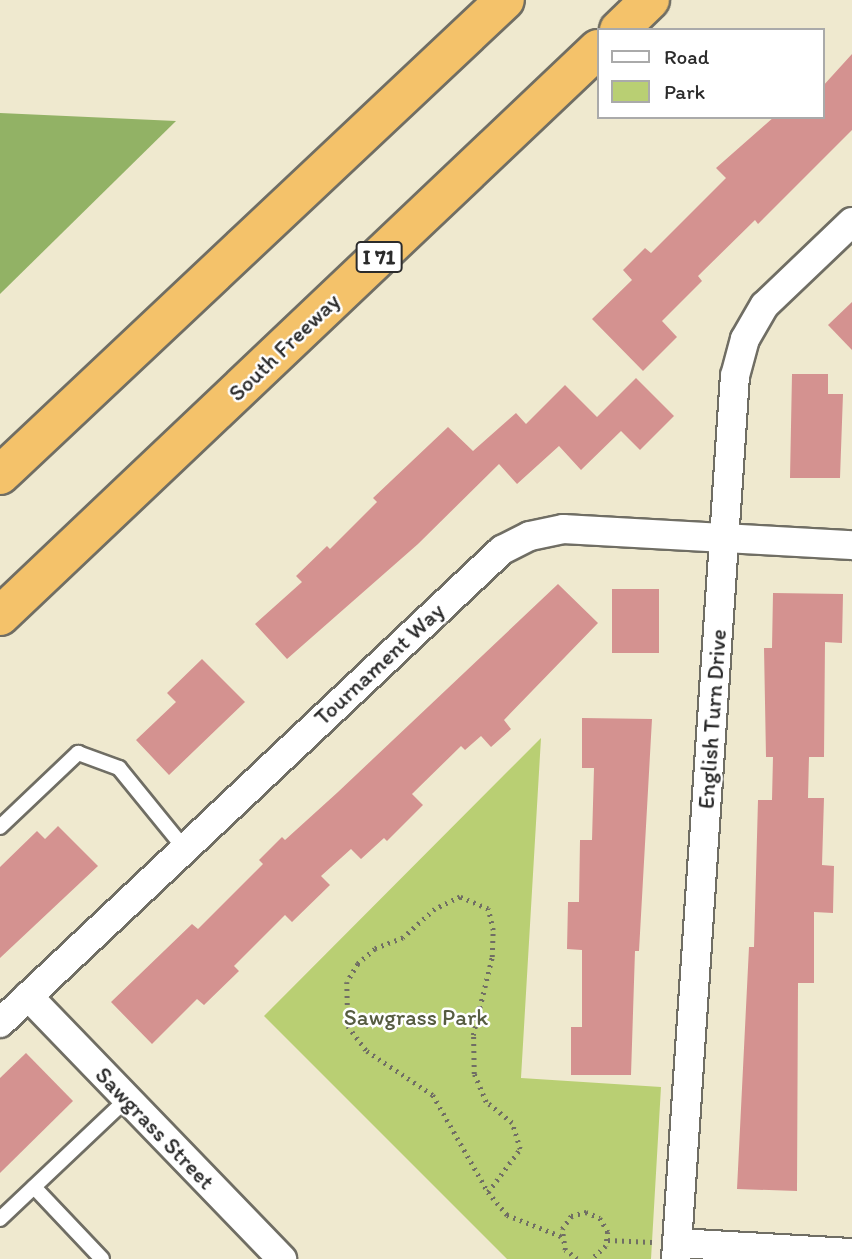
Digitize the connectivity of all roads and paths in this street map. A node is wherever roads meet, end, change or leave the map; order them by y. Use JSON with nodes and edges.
{"nodes":[{"id":1,"x":505,"y":0,"type":"edge"},
{"id":2,"x":650,"y":0,"type":"edge"},
{"id":3,"x":621,"y":28,"type":"edge"},
{"id":4,"x":596,"y":51,"type":"edge"},
{"id":5,"x":852,"y":222,"type":"edge"},
{"id":6,"x":0,"y":475,"type":"edge"},
{"id":7,"x":724,"y":538,"type":"junction"},
{"id":8,"x":852,"y":545,"type":"edge"},
{"id":9,"x":0,"y":616,"type":"edge"},
{"id":10,"x":0,"y":827,"type":"edge"},
{"id":11,"x":184,"y":848,"type":"junction"},
{"id":12,"x":28,"y":996,"type":"junction"},
{"id":13,"x":0,"y":1023,"type":"edge"},
{"id":14,"x":127,"y":1099,"type":"junction"},
{"id":15,"x":34,"y":1188,"type":"junction"},
{"id":16,"x":488,"y":1192,"type":"junction"},
{"id":17,"x":0,"y":1219,"type":"edge"},
{"id":18,"x":561,"y":1236,"type":"junction"},
{"id":19,"x":608,"y":1240,"type":"junction"},
{"id":20,"x":677,"y":1251,"type":"edge"},
{"id":21,"x":852,"y":1253,"type":"edge"},
{"id":22,"x":102,"y":1259,"type":"edge"},
{"id":23,"x":282,"y":1259,"type":"edge"},
{"id":24,"x":577,"y":1259,"type":"edge"},
{"id":25,"x":592,"y":1259,"type":"edge"}],
"edges":[{"from":1,"to":6,"type":"highway"},
{"from":2,"to":3,"type":"highway"},
{"from":4,"to":9,"type":"highway","name":"South Freeway","number":"I 71"},
{"from":5,"to":7,"type":"street","name":"English Turn Drive"},
{"from":7,"to":8,"type":"street","name":"Tournament Way"},
{"from":7,"to":11,"type":"street","name":"Tournament Way"},
{"from":7,"to":20,"type":"street","name":"English Turn Drive"},
{"from":10,"to":11,"type":"lane"},
{"from":11,"to":12,"type":"street","name":"Tournament Way"},
{"from":12,"to":13,"type":"street","name":"Tournament Way"},
{"from":12,"to":14,"type":"street","name":"Sawgrass Street"},
{"from":14,"to":15,"type":"lane"},
{"from":14,"to":23,"type":"street","name":"Sawgrass Street"},
{"from":15,"to":17,"type":"lane"},
{"from":15,"to":22,"type":"lane"},
{"from":16,"to":16,"type":"path"},
{"from":16,"to":18,"type":"path"},
{"from":18,"to":19,"type":"path"},
{"from":18,"to":24,"type":"path"},
{"from":19,"to":20,"type":"path"},
{"from":19,"to":25,"type":"path"},
{"from":20,"to":21,"type":"street"}]}
